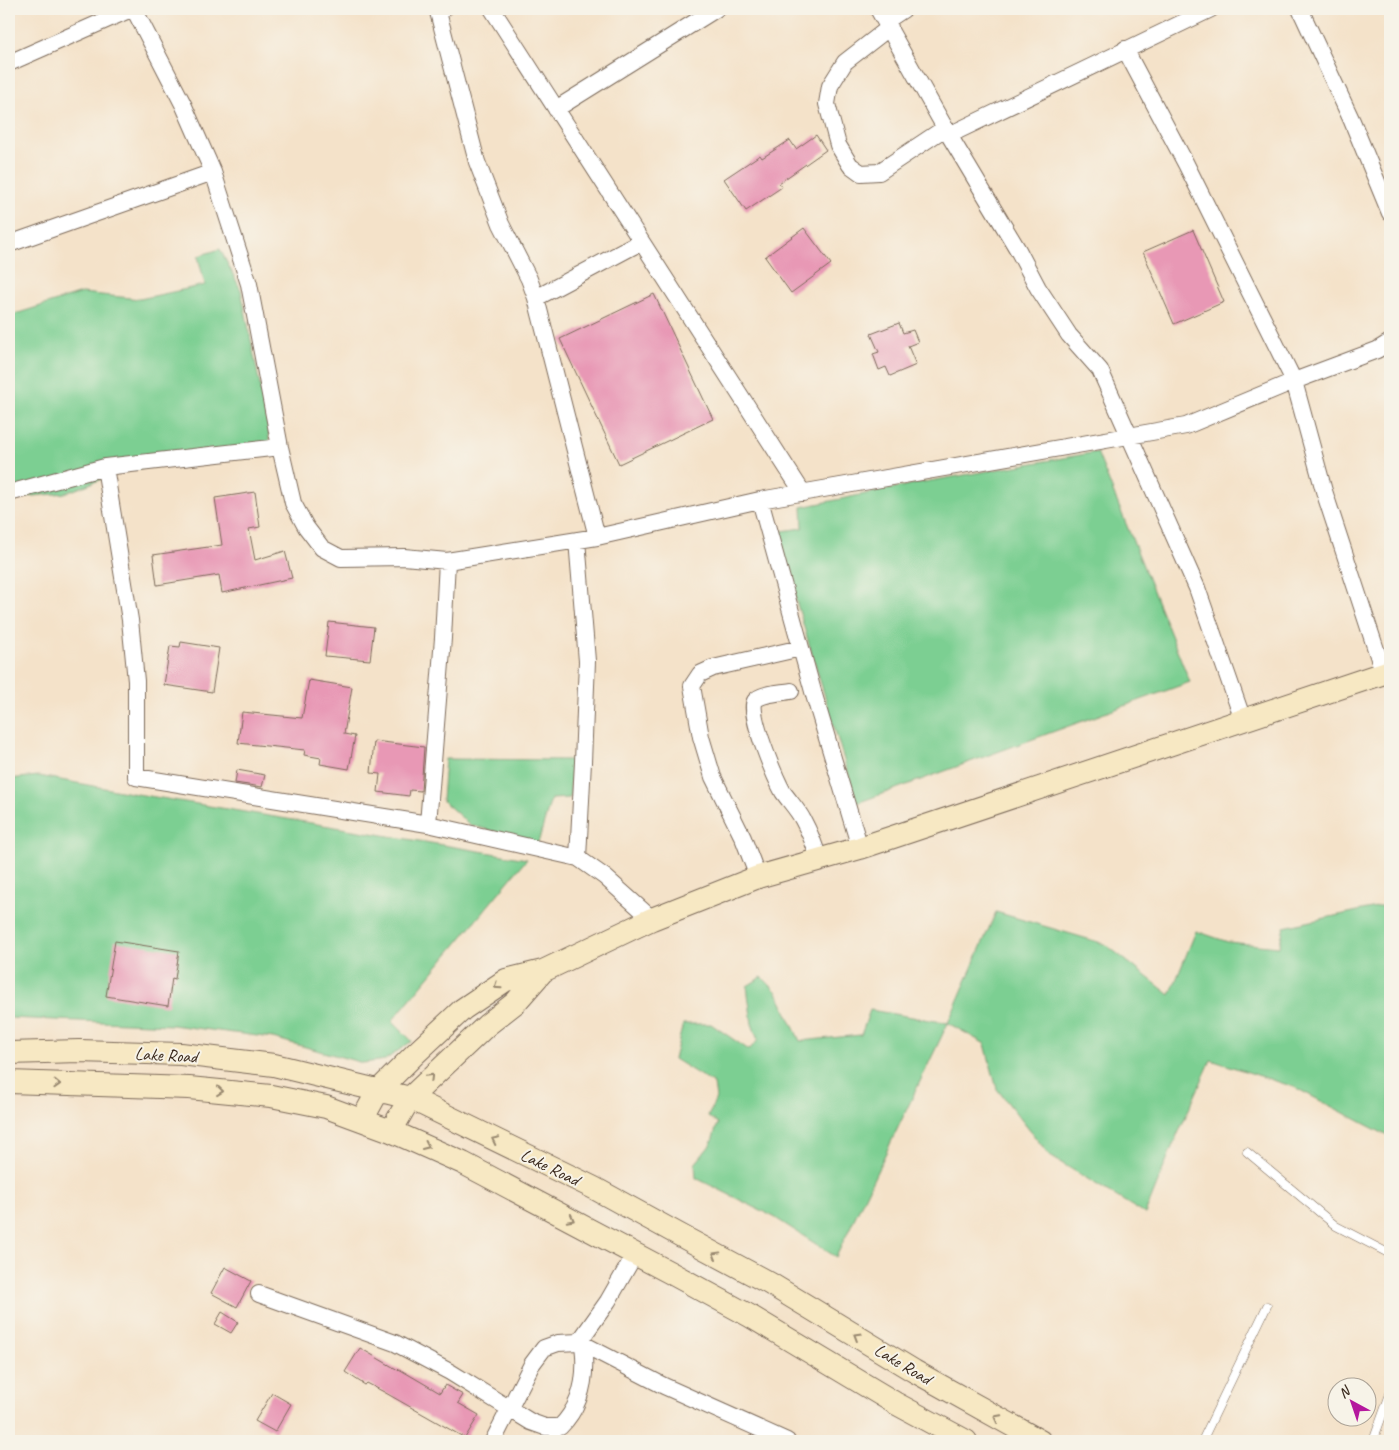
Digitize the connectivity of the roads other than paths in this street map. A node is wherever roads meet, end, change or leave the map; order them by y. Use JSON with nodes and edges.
{"nodes":[{"id":1,"x":132,"y":9,"type":"edge"},
{"id":2,"x":492,"y":9,"type":"edge"},
{"id":3,"x":716,"y":9,"type":"edge"},
{"id":4,"x":904,"y":9,"type":"edge"},
{"id":5,"x":1211,"y":9,"type":"edge"},
{"id":6,"x":1300,"y":9,"type":"edge"},
{"id":7,"x":439,"y":10,"type":"edge"},
{"id":8,"x":885,"y":19,"type":"edge"},
{"id":9,"x":1125,"y":50,"type":"junction"},
{"id":10,"x":9,"y":63,"type":"edge"},
{"id":11,"x":556,"y":109,"type":"junction"},
{"id":12,"x":947,"y":131,"type":"junction"},
{"id":13,"x":213,"y":172,"type":"junction"},
{"id":14,"x":1390,"y":213,"type":"edge"},
{"id":15,"x":641,"y":242,"type":"junction"},
{"id":16,"x":9,"y":244,"type":"edge"},
{"id":17,"x":536,"y":298,"type":"junction"},
{"id":18,"x":1390,"y":342,"type":"edge"},
{"id":19,"x":1294,"y":381,"type":"junction"},
{"id":20,"x":1130,"y":436,"type":"junction"},
{"id":21,"x":280,"y":447,"type":"junction"},
{"id":22,"x":105,"y":467,"type":"junction"},
{"id":23,"x":9,"y":492,"type":"edge"},
{"id":24,"x":802,"y":493,"type":"junction"},
{"id":25,"x":760,"y":500,"type":"junction"},
{"id":26,"x":597,"y":537,"type":"junction"},
{"id":27,"x":576,"y":540,"type":"junction"},
{"id":28,"x":447,"y":561,"type":"junction"},
{"id":29,"x":801,"y":648,"type":"junction"},
{"id":30,"x":1387,"y":673,"type":"edge"},
{"id":31,"x":791,"y":691,"type":"dead end"},
{"id":32,"x":1243,"y":720,"type":"junction"},
{"id":33,"x":428,"y":824,"type":"junction"},
{"id":34,"x":860,"y":848,"type":"junction"},
{"id":35,"x":578,"y":858,"type":"junction"},
{"id":36,"x":820,"y":860,"type":"junction"},
{"id":37,"x":758,"y":877,"type":"junction"},
{"id":38,"x":652,"y":920,"type":"junction"},
{"id":39,"x":543,"y":971,"type":"junction"},
{"id":40,"x":9,"y":1053,"type":"edge"},
{"id":41,"x":9,"y":1082,"type":"edge"},
{"id":42,"x":378,"y":1091,"type":"junction"},
{"id":43,"x":410,"y":1098,"type":"junction"},
{"id":44,"x":362,"y":1120,"type":"junction"},
{"id":45,"x":391,"y":1130,"type":"junction"},
{"id":46,"x":1247,"y":1152,"type":"dead end"},
{"id":47,"x":635,"y":1254,"type":"junction"},
{"id":48,"x":1390,"y":1254,"type":"edge"},
{"id":49,"x":259,"y":1294,"type":"dead end"},
{"id":50,"x":1267,"y":1306,"type":"dead end"},
{"id":51,"x":581,"y":1344,"type":"junction"},
{"id":52,"x":1390,"y":1394,"type":"edge"},
{"id":53,"x":510,"y":1409,"type":"junction"},
{"id":54,"x":493,"y":1441,"type":"edge"},
{"id":55,"x":787,"y":1441,"type":"edge"},
{"id":56,"x":966,"y":1441,"type":"edge"},
{"id":57,"x":1040,"y":1441,"type":"edge"},
{"id":58,"x":1202,"y":1441,"type":"edge"},
{"id":59,"x":1373,"y":1441,"type":"edge"}],
"edges":[{"from":1,"to":10,"type":"street"},
{"from":1,"to":13,"type":"street"},
{"from":2,"to":11,"type":"street"},
{"from":3,"to":11,"type":"street"},
{"from":4,"to":8,"type":"street"},
{"from":5,"to":9,"type":"street"},
{"from":6,"to":14,"type":"street"},
{"from":7,"to":17,"type":"street"},
{"from":8,"to":12,"type":"street"},
{"from":8,"to":12,"type":"street"},
{"from":9,"to":12,"type":"street"},
{"from":9,"to":19,"type":"street"},
{"from":11,"to":15,"type":"street"},
{"from":12,"to":20,"type":"street"},
{"from":13,"to":16,"type":"street"},
{"from":13,"to":21,"type":"street"},
{"from":15,"to":17,"type":"street"},
{"from":15,"to":24,"type":"street"},
{"from":17,"to":26,"type":"street"},
{"from":18,"to":19,"type":"street"},
{"from":19,"to":20,"type":"street"},
{"from":19,"to":30,"type":"street"},
{"from":20,"to":24,"type":"street"},
{"from":20,"to":32,"type":"street"},
{"from":21,"to":22,"type":"street"},
{"from":21,"to":28,"type":"street"},
{"from":22,"to":23,"type":"street"},
{"from":22,"to":33,"type":"street"},
{"from":24,"to":25,"type":"street"},
{"from":25,"to":26,"type":"street"},
{"from":25,"to":29,"type":"street"},
{"from":26,"to":27,"type":"street"},
{"from":27,"to":28,"type":"street"},
{"from":27,"to":35,"type":"street"},
{"from":28,"to":33,"type":"street"},
{"from":29,"to":34,"type":"street"},
{"from":29,"to":37,"type":"street"},
{"from":30,"to":32,"type":"main road"},
{"from":31,"to":36,"type":"street"},
{"from":32,"to":34,"type":"main road"},
{"from":33,"to":35,"type":"street"},
{"from":34,"to":36,"type":"main road"},
{"from":35,"to":38,"type":"street"},
{"from":36,"to":37,"type":"main road"},
{"from":37,"to":38,"type":"main road"},
{"from":38,"to":39,"type":"main road"},
{"from":39,"to":42,"type":"main road","one_way":true},
{"from":43,"to":39,"type":"main road","one_way":true},
{"from":40,"to":42,"type":"main road","name":"Lake Road"},
{"from":41,"to":44,"type":"main road","name":"Lake Road","one_way":true},
{"from":42,"to":43,"type":"main road","name":"Lake Road"},
{"from":42,"to":44,"type":"main road"},
{"from":43,"to":45,"type":"main road"},
{"from":57,"to":43,"type":"main road","name":"Lake Road","one_way":true},
{"from":44,"to":45,"type":"main road","name":"Lake Road"},
{"from":45,"to":47,"type":"main road","name":"Lake Road","one_way":true},
{"from":46,"to":48,"type":"lane"},
{"from":47,"to":51,"type":"street"},
{"from":47,"to":56,"type":"main road","name":"Lake Road"},
{"from":49,"to":53,"type":"street"},
{"from":50,"to":58,"type":"lane"},
{"from":51,"to":53,"type":"street"},
{"from":51,"to":53,"type":"street"},
{"from":51,"to":55,"type":"street"},
{"from":52,"to":59,"type":"lane"},
{"from":53,"to":54,"type":"street"}]}
